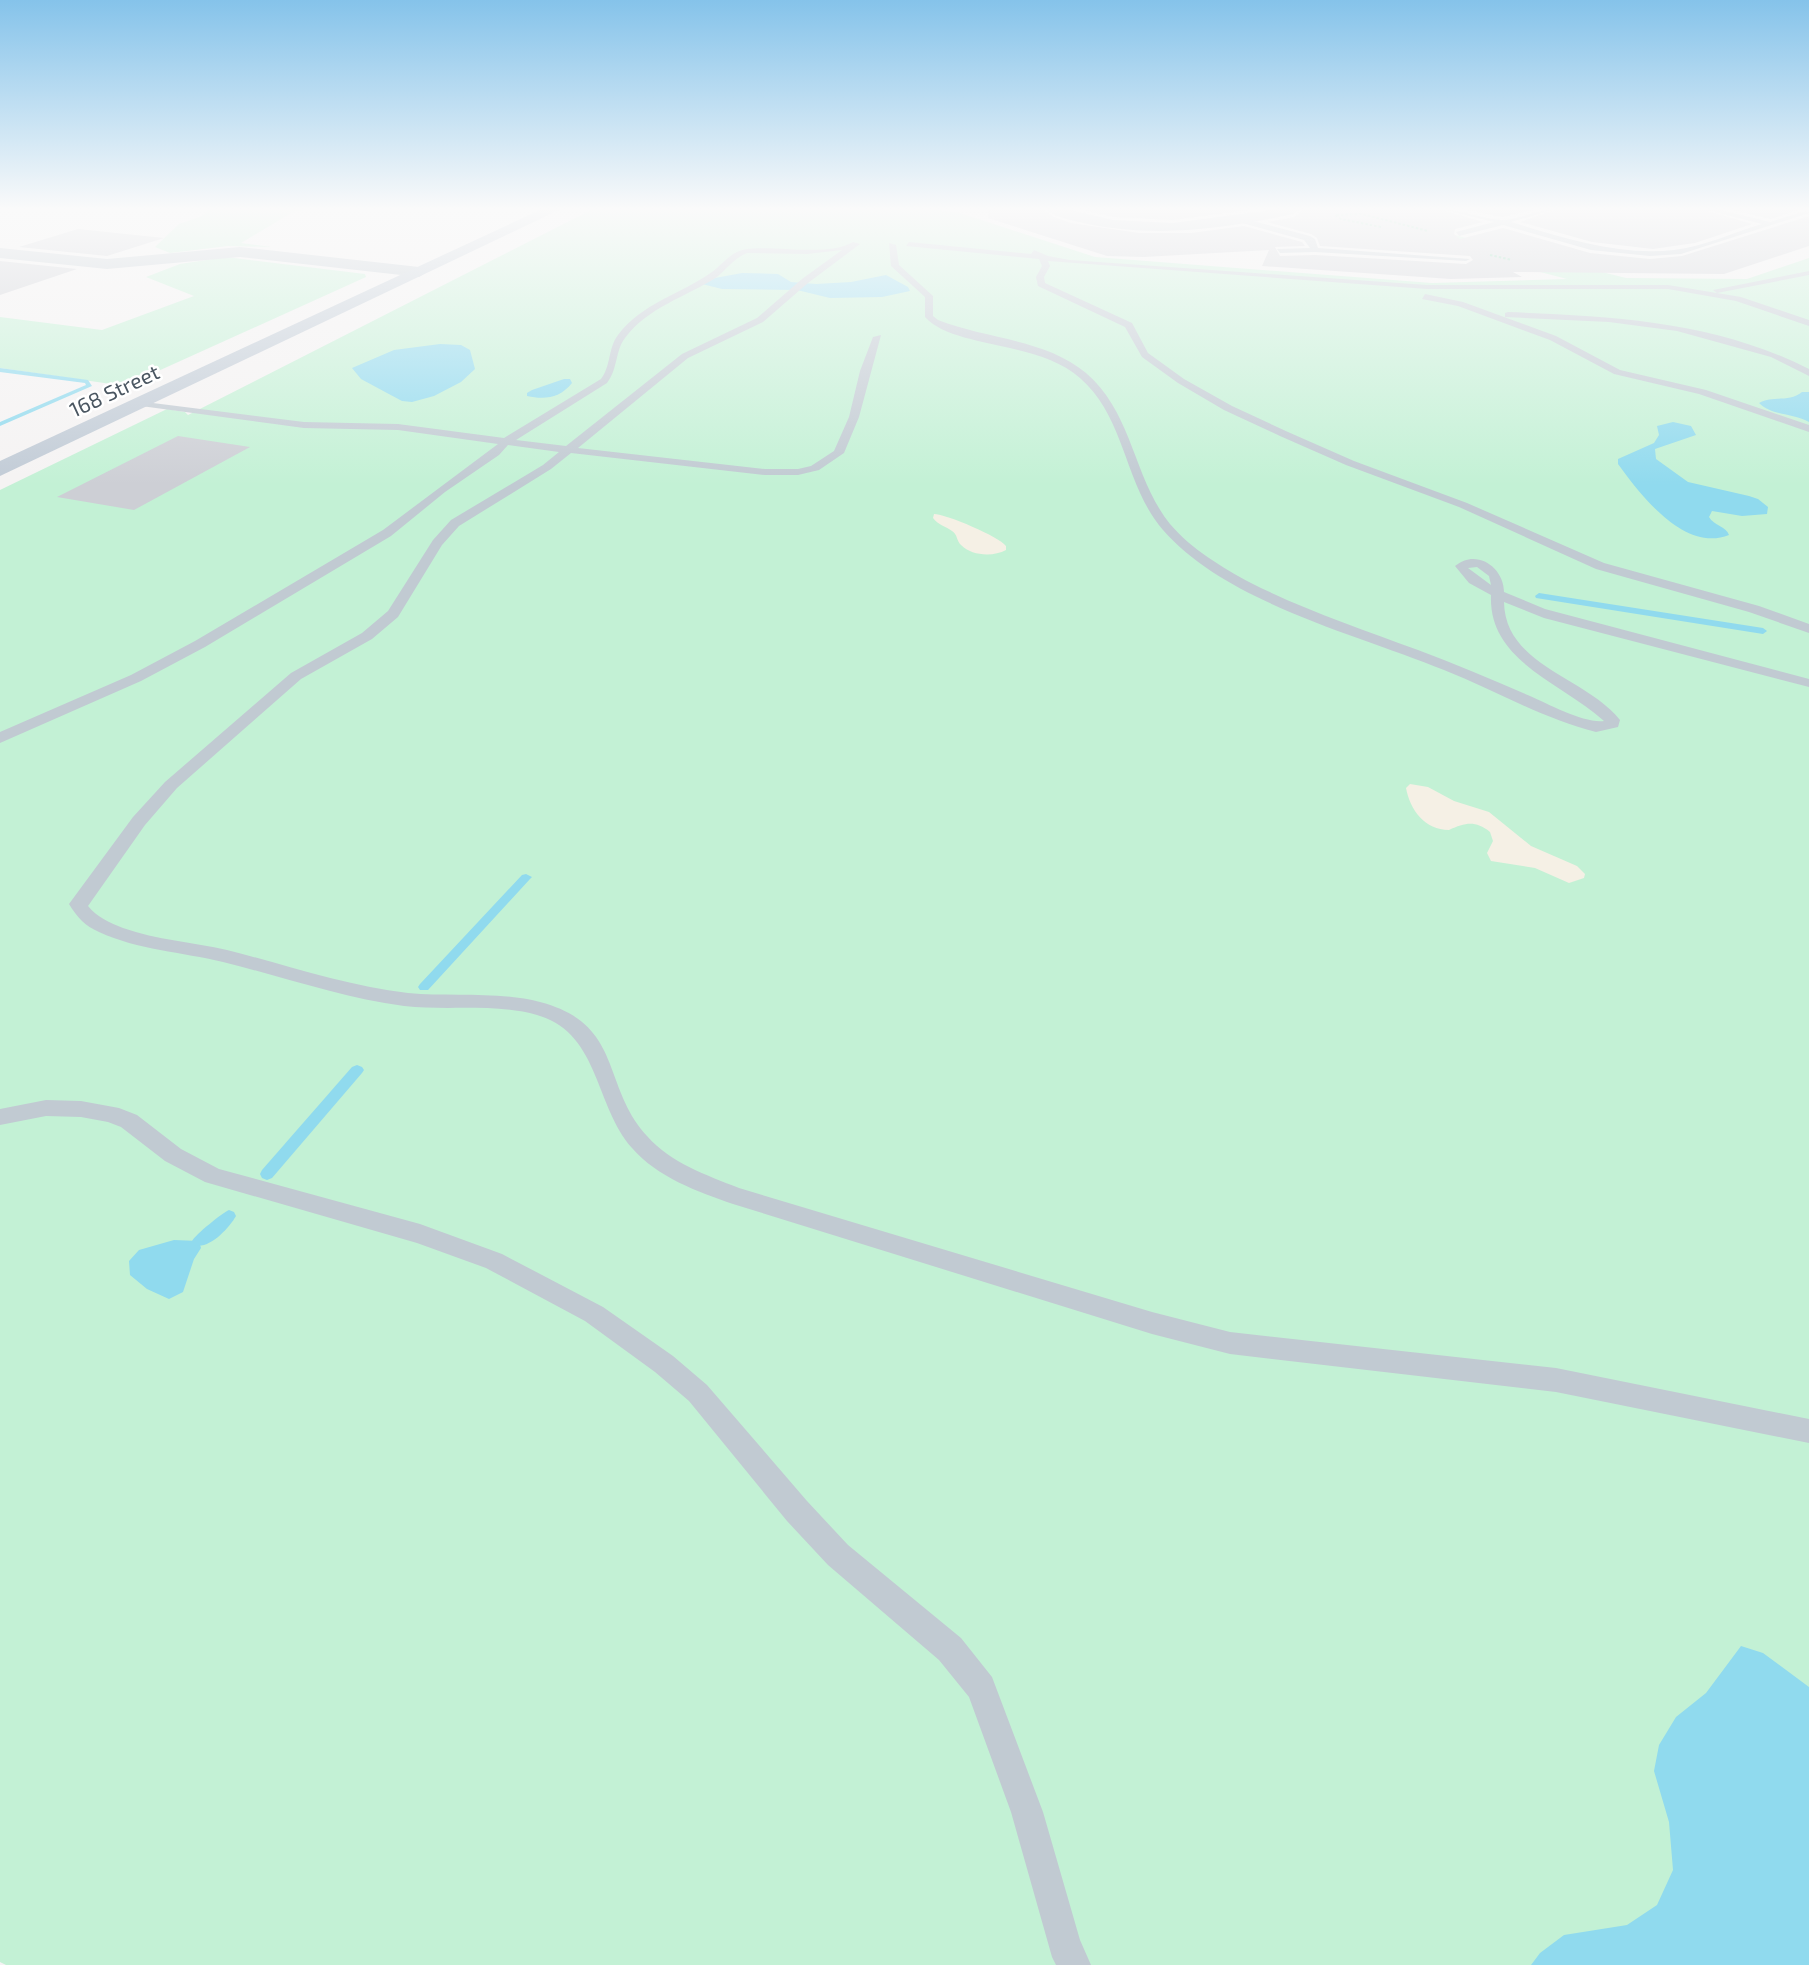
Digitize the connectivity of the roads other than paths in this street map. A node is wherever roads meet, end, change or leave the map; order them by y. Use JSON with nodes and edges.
{"nodes":[{"id":1,"x":356,"y":302,"type":"edge"},
{"id":2,"x":665,"y":302,"type":"edge"},
{"id":3,"x":780,"y":302,"type":"edge"},
{"id":4,"x":929,"y":302,"type":"edge"},
{"id":5,"x":1078,"y":302,"type":"edge"},
{"id":6,"x":1447,"y":302,"type":"edge"},
{"id":7,"x":1746,"y":302,"type":"edge"},
{"id":8,"x":1491,"y":314,"type":"junction"},
{"id":9,"x":1809,"y":323,"type":"edge"},
{"id":10,"x":878,"y":337,"type":"dead end"},
{"id":11,"x":1809,"y":373,"type":"edge"},
{"id":12,"x":141,"y":403,"type":"junction"},
{"id":13,"x":1809,"y":429,"type":"edge"},
{"id":14,"x":505,"y":442,"type":"junction"},
{"id":15,"x":565,"y":450,"type":"junction"},
{"id":16,"x":0,"y":469,"type":"edge"},
{"id":17,"x":1540,"y":611,"type":"junction"},
{"id":18,"x":1498,"y":615,"type":"junction"},
{"id":19,"x":1809,"y":629,"type":"edge"},
{"id":20,"x":1534,"y":662,"type":"junction"},
{"id":21,"x":1809,"y":683,"type":"edge"},
{"id":22,"x":1501,"y":688,"type":"junction"},
{"id":23,"x":0,"y":738,"type":"edge"},
{"id":24,"x":0,"y":1117,"type":"edge"},
{"id":25,"x":1809,"y":1431,"type":"edge"},
{"id":26,"x":1074,"y":1965,"type":"edge"}],
"edges":[{"from":1,"to":12,"type":"main road","name":"168 Street"},
{"from":2,"to":14,"type":"lane"},
{"from":3,"to":15,"type":"lane"},
{"from":4,"to":22,"type":"lane"},
{"from":5,"to":19,"type":"lane"},
{"from":6,"to":8,"type":"lane"},
{"from":7,"to":9,"type":"lane"},
{"from":8,"to":11,"type":"lane"},
{"from":8,"to":13,"type":"lane"},
{"from":10,"to":15,"type":"lane"},
{"from":12,"to":14,"type":"lane"},
{"from":12,"to":16,"type":"main road","name":"168 Street"},
{"from":14,"to":15,"type":"lane"},
{"from":14,"to":23,"type":"lane"},
{"from":15,"to":25,"type":"lane"},
{"from":17,"to":18,"type":"lane"},
{"from":17,"to":18,"type":"lane"},
{"from":17,"to":21,"type":"lane"},
{"from":18,"to":20,"type":"lane"},
{"from":20,"to":22,"type":"lane"},
{"from":20,"to":22,"type":"lane"},
{"from":24,"to":26,"type":"lane"}]}
